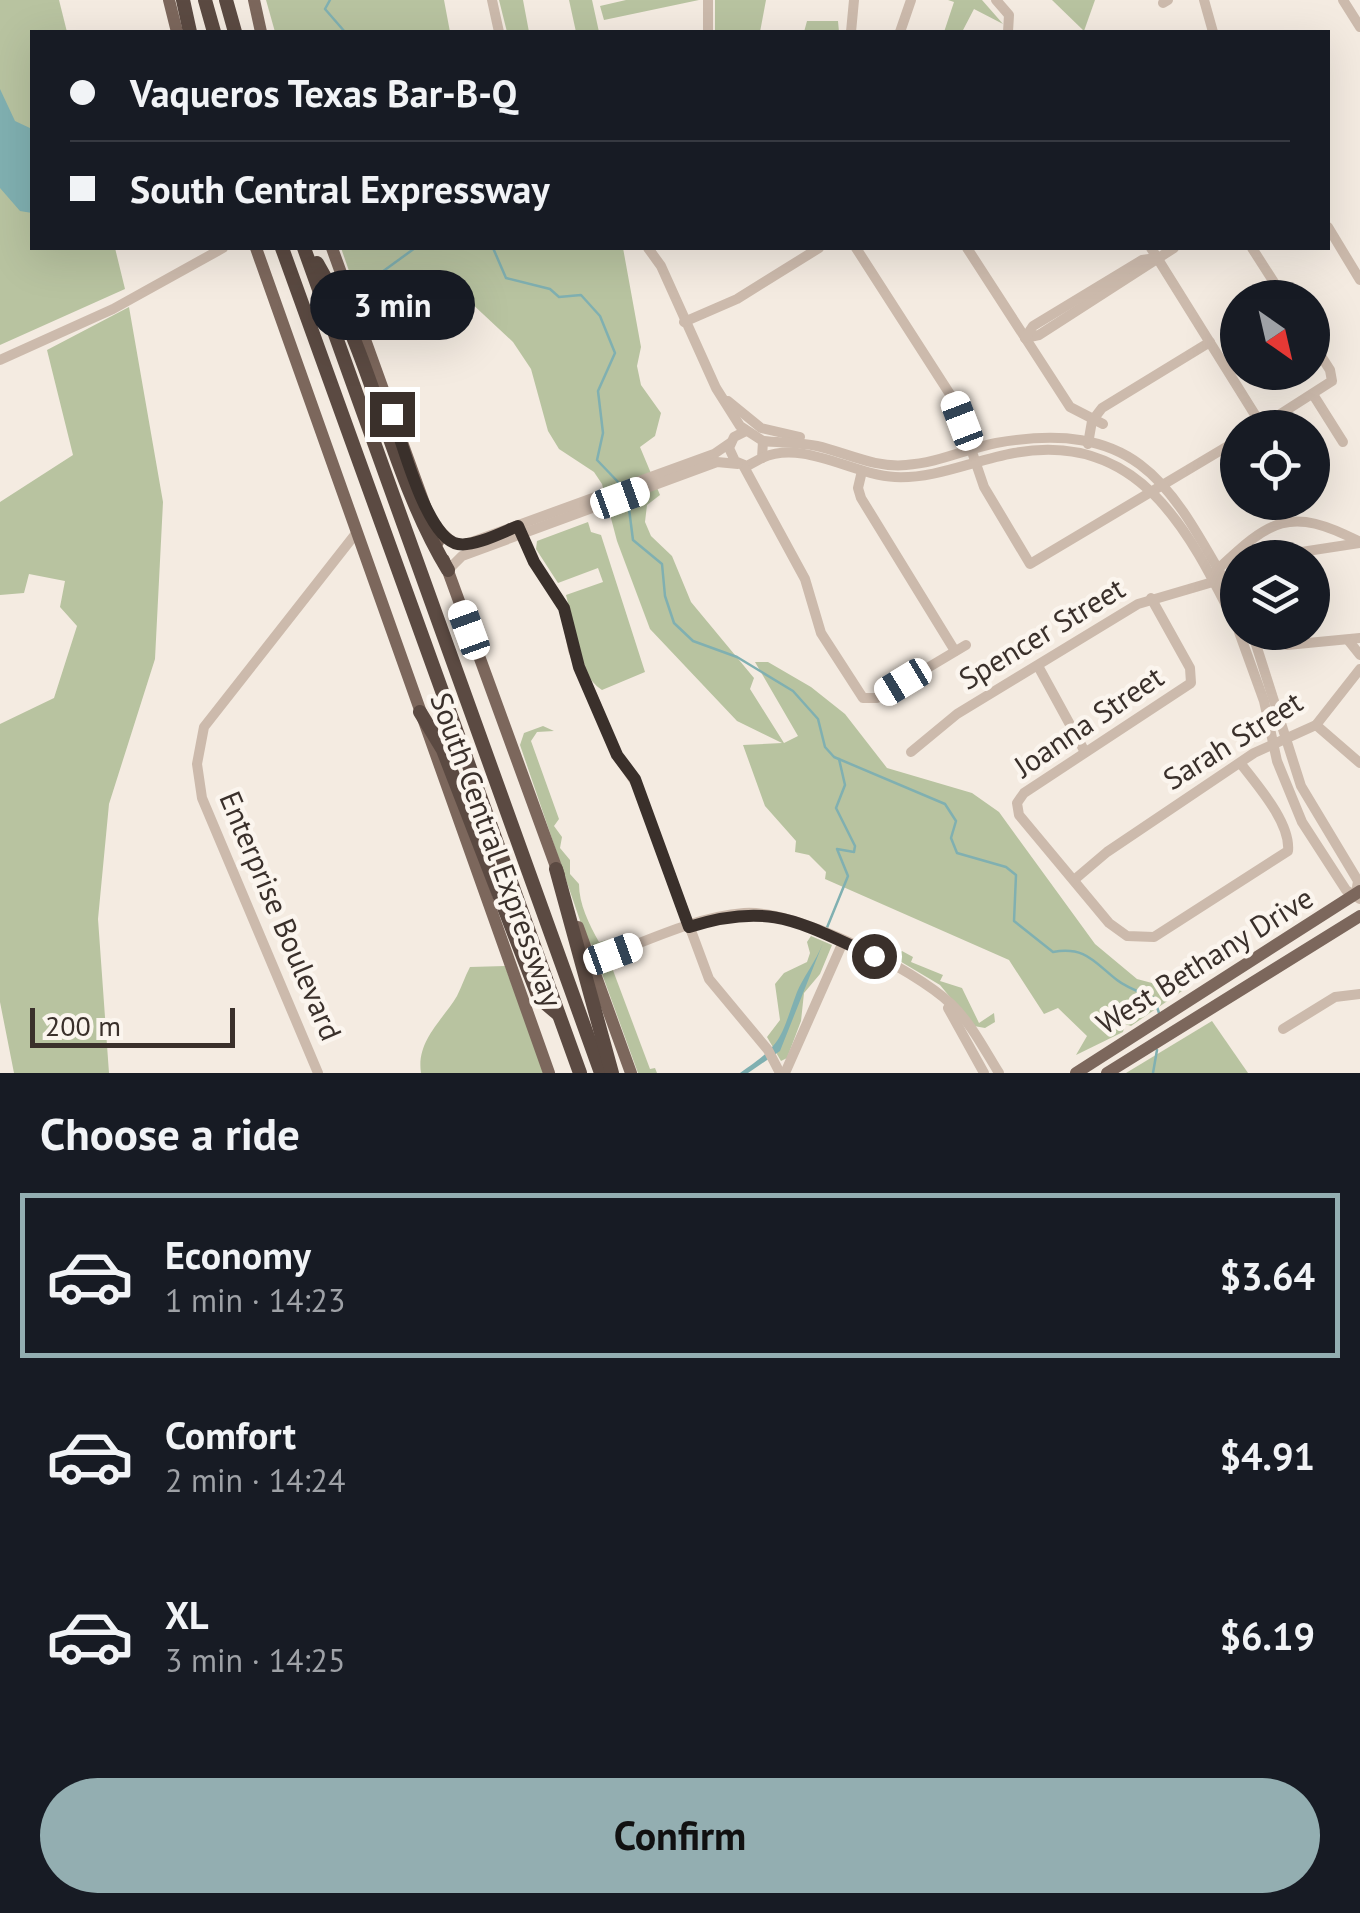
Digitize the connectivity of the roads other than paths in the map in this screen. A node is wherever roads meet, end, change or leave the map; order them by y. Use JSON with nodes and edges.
{"nodes":[{"id":1,"x":169,"y":0,"type":"edge"},
{"id":2,"x":183,"y":0,"type":"edge"},
{"id":3,"x":205,"y":0,"type":"edge"},
{"id":4,"x":226,"y":0,"type":"edge"},
{"id":5,"x":254,"y":0,"type":"edge"},
{"id":6,"x":492,"y":0,"type":"edge"},
{"id":7,"x":708,"y":0,"type":"edge"},
{"id":8,"x":854,"y":0,"type":"edge"},
{"id":9,"x":911,"y":0,"type":"edge"},
{"id":10,"x":996,"y":0,"type":"edge"},
{"id":11,"x":1204,"y":0,"type":"edge"},
{"id":12,"x":1344,"y":0,"type":"edge"},
{"id":13,"x":1360,"y":27,"type":"edge"},
{"id":14,"x":1009,"y":28,"type":"edge"},
{"id":15,"x":176,"y":30,"type":"edge"},
{"id":16,"x":190,"y":30,"type":"edge"},
{"id":17,"x":213,"y":30,"type":"edge"},
{"id":18,"x":235,"y":30,"type":"edge"},
{"id":19,"x":262,"y":30,"type":"edge"},
{"id":20,"x":500,"y":30,"type":"edge"},
{"id":21,"x":708,"y":30,"type":"edge"},
{"id":22,"x":851,"y":30,"type":"edge"},
{"id":23,"x":901,"y":30,"type":"edge"},
{"id":24,"x":1213,"y":30,"type":"edge"},
{"id":25,"x":1330,"y":229,"type":"edge"},
{"id":26,"x":219,"y":250,"type":"edge"},
{"id":27,"x":257,"y":250,"type":"edge"},
{"id":28,"x":283,"y":250,"type":"edge"},
{"id":29,"x":307,"y":250,"type":"edge"},
{"id":30,"x":307,"y":250,"type":"edge"},
{"id":31,"x":333,"y":250,"type":"edge"},
{"id":32,"x":649,"y":250,"type":"edge"},
{"id":33,"x":815,"y":250,"type":"edge"},
{"id":34,"x":857,"y":250,"type":"edge"},
{"id":35,"x":1253,"y":250,"type":"edge"},
{"id":36,"x":969,"y":251,"type":"edge"},
{"id":37,"x":1154,"y":253,"type":"edge"},
{"id":38,"x":1272,"y":280,"type":"edge"},
{"id":39,"x":1360,"y":280,"type":"edge"},
{"id":40,"x":684,"y":322,"type":"junction"},
{"id":41,"x":1025,"y":338,"type":"junction"},
{"id":42,"x":1210,"y":342,"type":"junction"},
{"id":43,"x":0,"y":360,"type":"edge"},
{"id":44,"x":716,"y":388,"type":"junction"},
{"id":45,"x":1320,"y":390,"type":"edge"},
{"id":46,"x":1314,"y":396,"type":"junction"},
{"id":47,"x":1251,"y":410,"type":"edge"},
{"id":48,"x":1290,"y":410,"type":"edge"},
{"id":49,"x":1098,"y":422,"type":"junction"},
{"id":50,"x":746,"y":430,"type":"junction"},
{"id":51,"x":732,"y":440,"type":"junction"},
{"id":52,"x":764,"y":441,"type":"junction"},
{"id":53,"x":1093,"y":442,"type":"junction"},
{"id":54,"x":1343,"y":442,"type":"dead end"},
{"id":55,"x":824,"y":448,"type":"junction"},
{"id":56,"x":1220,"y":451,"type":"edge"},
{"id":57,"x":1090,"y":454,"type":"junction"},
{"id":58,"x":974,"y":455,"type":"junction"},
{"id":59,"x":761,"y":460,"type":"junction"},
{"id":60,"x":741,"y":465,"type":"junction"},
{"id":61,"x":862,"y":471,"type":"junction"},
{"id":62,"x":654,"y":481,"type":"junction"},
{"id":63,"x":1166,"y":484,"type":"junction"},
{"id":64,"x":1153,"y":491,"type":"junction"},
{"id":65,"x":764,"y":510,"type":"junction"},
{"id":66,"x":431,"y":521,"type":"junction"},
{"id":67,"x":1320,"y":525,"type":"junction"},
{"id":68,"x":520,"y":530,"type":"junction"},
{"id":69,"x":357,"y":532,"type":"junction"},
{"id":70,"x":1251,"y":540,"type":"edge"},
{"id":71,"x":1322,"y":540,"type":"edge"},
{"id":72,"x":1360,"y":543,"type":"edge"},
{"id":73,"x":1330,"y":548,"type":"edge"},
{"id":74,"x":448,"y":570,"type":"junction"},
{"id":75,"x":1220,"y":574,"type":"joint"},
{"id":76,"x":1210,"y":580,"type":"junction"},
{"id":77,"x":1151,"y":598,"type":"junction"},
{"id":78,"x":1220,"y":598,"type":"edge"},
{"id":79,"x":1354,"y":639,"type":"edge"},
{"id":80,"x":966,"y":644,"type":"dead end"},
{"id":81,"x":1246,"y":650,"type":"edge"},
{"id":82,"x":1256,"y":650,"type":"edge"},
{"id":83,"x":955,"y":651,"type":"junction"},
{"id":84,"x":1360,"y":655,"type":"edge"},
{"id":85,"x":1038,"y":666,"type":"junction"},
{"id":86,"x":1360,"y":669,"type":"edge"},
{"id":87,"x":420,"y":712,"type":"junction"},
{"id":88,"x":1316,"y":726,"type":"junction"},
{"id":89,"x":1279,"y":742,"type":"junction"},
{"id":90,"x":911,"y":752,"type":"dead end"},
{"id":91,"x":1085,"y":752,"type":"junction"},
{"id":92,"x":1360,"y":762,"type":"edge"},
{"id":93,"x":1241,"y":764,"type":"junction"},
{"id":94,"x":556,"y":869,"type":"junction"},
{"id":95,"x":1074,"y":880,"type":"junction"},
{"id":96,"x":1359,"y":895,"type":"edge"},
{"id":97,"x":1360,"y":916,"type":"edge"},
{"id":98,"x":689,"y":927,"type":"junction"},
{"id":99,"x":838,"y":940,"type":"junction"},
{"id":100,"x":590,"y":962,"type":"junction"},
{"id":101,"x":940,"y":994,"type":"junction"},
{"id":102,"x":1360,"y":994,"type":"edge"},
{"id":103,"x":558,"y":1014,"type":"junction"},
{"id":104,"x":1283,"y":1029,"type":"dead end"},
{"id":105,"x":780,"y":1070,"type":"edge"},
{"id":106,"x":318,"y":1073,"type":"edge"},
{"id":107,"x":549,"y":1073,"type":"edge"},
{"id":108,"x":580,"y":1073,"type":"edge"},
{"id":109,"x":601,"y":1073,"type":"edge"},
{"id":110,"x":612,"y":1073,"type":"edge"},
{"id":111,"x":631,"y":1073,"type":"edge"},
{"id":112,"x":984,"y":1073,"type":"edge"},
{"id":113,"x":999,"y":1073,"type":"edge"},
{"id":114,"x":1076,"y":1073,"type":"edge"},
{"id":115,"x":1107,"y":1073,"type":"edge"}],
"edges":[{"from":1,"to":15,"type":"main road"},
{"from":2,"to":16,"type":"highway"},
{"from":3,"to":17,"type":"highway"},
{"from":4,"to":18,"type":"highway"},
{"from":5,"to":19,"type":"main road"},
{"from":6,"to":20,"type":"street"},
{"from":7,"to":21,"type":"street"},
{"from":8,"to":22,"type":"street"},
{"from":9,"to":23,"type":"street"},
{"from":10,"to":14,"type":"street"},
{"from":11,"to":24,"type":"street"},
{"from":12,"to":13,"type":"street"},
{"from":25,"to":39,"type":"street"},
{"from":26,"to":43,"type":"street"},
{"from":27,"to":69,"type":"main road","name":"South Central Expressway"},
{"from":28,"to":103,"type":"highway"},
{"from":29,"to":74,"type":"highway"},
{"from":30,"to":109,"type":"highway"},
{"from":31,"to":66,"type":"main road","name":"South Central Expressway"},
{"from":32,"to":40,"type":"street"},
{"from":33,"to":40,"type":"street"},
{"from":34,"to":58,"type":"street"},
{"from":35,"to":38,"type":"street"},
{"from":36,"to":41,"type":"street"},
{"from":37,"to":41,"type":"street"},
{"from":37,"to":42,"type":"street"},
{"from":40,"to":44,"type":"street"},
{"from":41,"to":49,"type":"street"},
{"from":42,"to":47,"type":"street"},
{"from":42,"to":49,"type":"street"},
{"from":44,"to":50,"type":"street"},
{"from":44,"to":51,"type":"street"},
{"from":44,"to":55,"type":"street"},
{"from":45,"to":46,"type":"street"},
{"from":46,"to":48,"type":"street"},
{"from":46,"to":54,"type":"street"},
{"from":49,"to":53,"type":"street"},
{"from":50,"to":51,"type":"street"},
{"from":50,"to":52,"type":"street"},
{"from":51,"to":60,"type":"street"},
{"from":51,"to":62,"type":"street"},
{"from":52,"to":55,"type":"street"},
{"from":52,"to":59,"type":"street"},
{"from":53,"to":57,"type":"street"},
{"from":53,"to":58,"type":"street"},
{"from":53,"to":63,"type":"street"},
{"from":55,"to":58,"type":"street"},
{"from":56,"to":63,"type":"street"},
{"from":57,"to":58,"type":"street"},
{"from":57,"to":64,"type":"street"},
{"from":58,"to":61,"type":"street"},
{"from":58,"to":64,"type":"street"},
{"from":59,"to":60,"type":"street"},
{"from":59,"to":61,"type":"street"},
{"from":59,"to":65,"type":"street"},
{"from":60,"to":62,"type":"street"},
{"from":60,"to":65,"type":"street"},
{"from":61,"to":83,"type":"street"},
{"from":62,"to":68,"type":"street"},
{"from":63,"to":64,"type":"street"},
{"from":63,"to":75,"type":"street"},
{"from":64,"to":76,"type":"street"},
{"from":65,"to":83,"type":"street"},
{"from":66,"to":68,"type":"street"},
{"from":66,"to":74,"type":"main road","name":"South Central Expressway"},
{"from":67,"to":70,"type":"street"},
{"from":67,"to":71,"type":"street"},
{"from":67,"to":72,"type":"street"},
{"from":68,"to":74,"type":"street"},
{"from":68,"to":98,"type":"street"},
{"from":69,"to":87,"type":"main road","name":"South Central Expressway"},
{"from":69,"to":106,"type":"street","name":"Enterprise Boulevard"},
{"from":72,"to":73,"type":"street"},
{"from":74,"to":94,"type":"main road","name":"South Central Expressway"},
{"from":75,"to":76,"type":"street","name":"Spencer Street"},
{"from":76,"to":77,"type":"street","name":"Spencer Street"},
{"from":76,"to":78,"type":"street"},
{"from":77,"to":85,"type":"street","name":"Spencer Street"},
{"from":77,"to":91,"type":"street","name":"Joanna Street"},
{"from":79,"to":84,"type":"street"},
{"from":80,"to":83,"type":"street"},
{"from":81,"to":89,"type":"street"},
{"from":82,"to":89,"type":"street"},
{"from":85,"to":90,"type":"street","name":"Spencer Street"},
{"from":85,"to":91,"type":"street"},
{"from":86,"to":88,"type":"street","name":"Sarah Street"},
{"from":87,"to":103,"type":"highway"},
{"from":87,"to":107,"type":"main road","name":"South Central Expressway"},
{"from":88,"to":89,"type":"street","name":"Sarah Street"},
{"from":88,"to":92,"type":"street"},
{"from":89,"to":93,"type":"street","name":"Sarah Street"},
{"from":89,"to":96,"type":"street"},
{"from":91,"to":95,"type":"street","name":"Joanna Street"},
{"from":93,"to":95,"type":"street","name":"Sarah Street"},
{"from":93,"to":95,"type":"street"},
{"from":94,"to":100,"type":"main road","name":"South Central Expressway"},
{"from":94,"to":110,"type":"highway"},
{"from":96,"to":114,"type":"main road","name":"West Bethany Drive"},
{"from":97,"to":115,"type":"main road","name":"West Bethany Drive"},
{"from":98,"to":99,"type":"street"},
{"from":98,"to":100,"type":"street"},
{"from":98,"to":105,"type":"street"},
{"from":99,"to":101,"type":"street"},
{"from":99,"to":105,"type":"street"},
{"from":100,"to":111,"type":"main road","name":"South Central Expressway"},
{"from":101,"to":112,"type":"street"},
{"from":101,"to":113,"type":"street"},
{"from":102,"to":104,"type":"street"},
{"from":103,"to":108,"type":"highway"}]}
